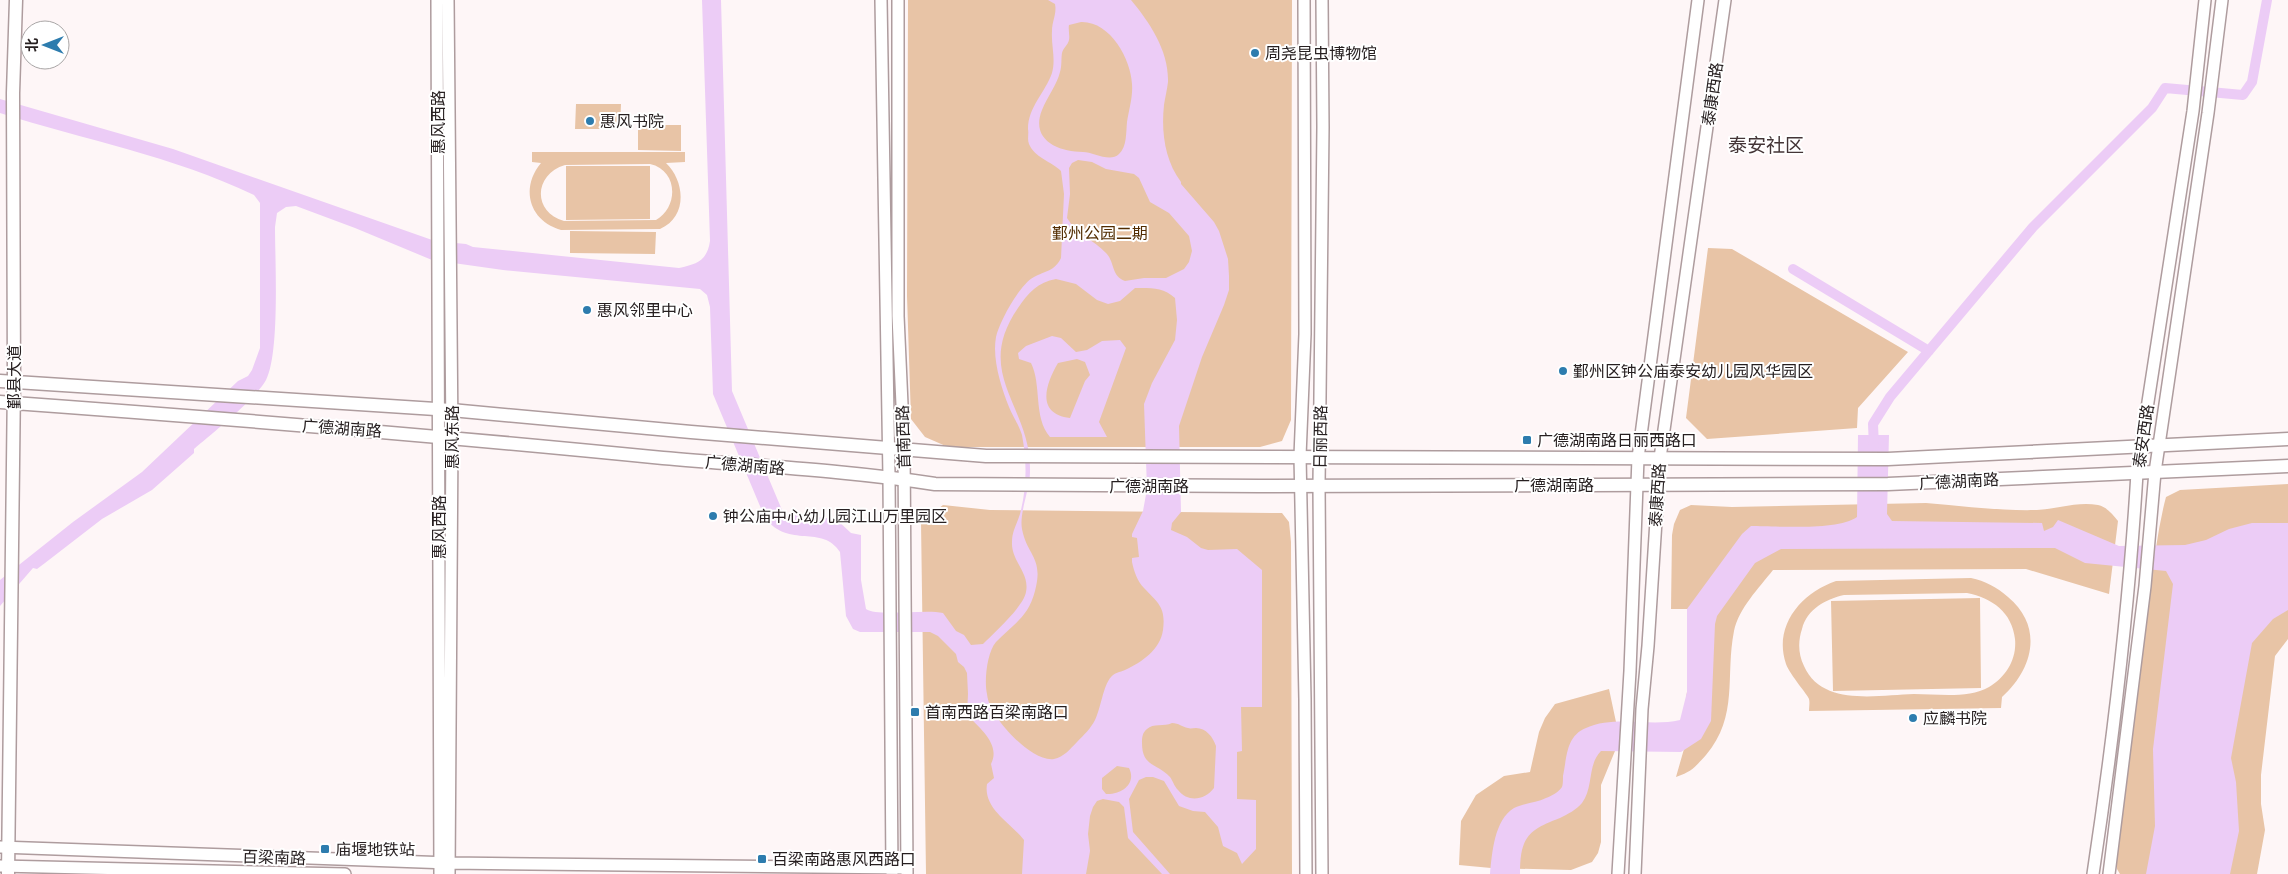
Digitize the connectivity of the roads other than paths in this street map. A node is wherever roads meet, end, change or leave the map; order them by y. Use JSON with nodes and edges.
{"nodes":[{"id":1,"x":16,"y":0,"type":"edge"},
{"id":2,"x":438,"y":0,"type":"edge"},
{"id":3,"x":448,"y":0,"type":"edge"},
{"id":4,"x":881,"y":0,"type":"edge"},
{"id":5,"x":898,"y":0,"type":"edge"},
{"id":6,"x":1304,"y":0,"type":"edge"},
{"id":7,"x":1322,"y":0,"type":"edge"},
{"id":8,"x":1698,"y":0,"type":"edge"},
{"id":9,"x":1725,"y":0,"type":"edge"},
{"id":10,"x":2206,"y":0,"type":"edge"},
{"id":11,"x":2222,"y":0,"type":"edge"},
{"id":12,"x":445,"y":237,"type":"junction"},
{"id":13,"x":0,"y":381,"type":"edge"},
{"id":14,"x":14,"y":382,"type":"junction"},
{"id":15,"x":0,"y":402,"type":"edge"},
{"id":16,"x":14,"y":403,"type":"junction"},
{"id":17,"x":445,"y":410,"type":"junction"},
{"id":18,"x":439,"y":436,"type":"junction"},
{"id":19,"x":452,"y":437,"type":"junction"},
{"id":20,"x":2288,"y":439,"type":"edge"},
{"id":21,"x":2141,"y":446,"type":"junction"},
{"id":22,"x":2159,"y":446,"type":"junction"},
{"id":23,"x":888,"y":448,"type":"junction"},
{"id":24,"x":904,"y":449,"type":"junction"},
{"id":25,"x":1300,"y":456,"type":"junction"},
{"id":26,"x":1320,"y":456,"type":"junction"},
{"id":27,"x":1638,"y":458,"type":"junction"},
{"id":28,"x":1660,"y":458,"type":"junction"},
{"id":29,"x":2288,"y":466,"type":"edge"},
{"id":30,"x":2155,"y":472,"type":"junction"},
{"id":31,"x":2137,"y":473,"type":"junction"},
{"id":32,"x":889,"y":477,"type":"junction"},
{"id":33,"x":904,"y":479,"type":"junction"},
{"id":34,"x":1638,"y":485,"type":"junction"},
{"id":35,"x":1657,"y":485,"type":"junction"},
{"id":36,"x":1300,"y":486,"type":"junction"},
{"id":37,"x":1318,"y":486,"type":"junction"},
{"id":38,"x":4,"y":847,"type":"edge"},
{"id":39,"x":444,"y":868,"type":"edge"},
{"id":40,"x":5,"y":869,"type":"edge"},
{"id":41,"x":892,"y":871,"type":"edge"},
{"id":42,"x":907,"y":871,"type":"edge"},
{"id":43,"x":344,"y":874,"type":"edge"},
{"id":44,"x":1306,"y":874,"type":"edge"},
{"id":45,"x":1322,"y":874,"type":"edge"},
{"id":46,"x":1618,"y":874,"type":"edge"},
{"id":47,"x":1635,"y":874,"type":"edge"},
{"id":48,"x":2093,"y":874,"type":"edge"},
{"id":49,"x":2109,"y":874,"type":"edge"}],
"edges":[{"from":1,"to":14,"type":"main road","name":"鄞县大道"},
{"from":2,"to":12,"type":"main road","name":"惠风西路"},
{"from":3,"to":12,"type":"main road","name":"惠风东路"},
{"from":4,"to":23,"type":"main road","name":"首南西路"},
{"from":5,"to":24,"type":"main road","name":"首南西路"},
{"from":6,"to":25,"type":"main road","name":"日丽西路"},
{"from":7,"to":26,"type":"main road","name":"日丽西路"},
{"from":8,"to":27,"type":"main road","name":"泰康西路"},
{"from":9,"to":28,"type":"main road","name":"泰康西路"},
{"from":10,"to":21,"type":"main road","name":"泰安西路"},
{"from":11,"to":22,"type":"main road","name":"泰安西路"},
{"from":12,"to":17,"type":"main road","name":"惠风东路"},
{"from":12,"to":17,"type":"main road","name":"惠风西路"},
{"from":13,"to":14,"type":"main road","name":"广德湖南路"},
{"from":14,"to":16,"type":"main road","name":"鄞县大道"},
{"from":14,"to":17,"type":"main road","name":"广德湖南路"},
{"from":15,"to":16,"type":"main road","name":"广德湖南路"},
{"from":16,"to":18,"type":"main road","name":"广德湖南路"},
{"from":16,"to":38,"type":"main road","name":"鄞县大道"},
{"from":17,"to":18,"type":"main road","name":"惠风西路"},
{"from":17,"to":19,"type":"main road","name":"惠风东路"},
{"from":17,"to":23,"type":"main road","name":"广德湖南路"},
{"from":18,"to":19,"type":"main road","name":"广德湖南路"},
{"from":18,"to":39,"type":"main road","name":"惠风西路"},
{"from":19,"to":32,"type":"main road","name":"广德湖南路"},
{"from":19,"to":39,"type":"main road","name":"惠风东路"},
{"from":20,"to":22,"type":"main road","name":"广德湖南路"},
{"from":21,"to":22,"type":"main road","name":"广德湖南路"},
{"from":21,"to":28,"type":"main road","name":"广德湖南路"},
{"from":21,"to":31,"type":"main road","name":"泰安西路"},
{"from":22,"to":30,"type":"main road","name":"泰安西路"},
{"from":23,"to":24,"type":"main road","name":"广德湖南路"},
{"from":23,"to":32,"type":"main road","name":"首南西路"},
{"from":24,"to":25,"type":"main road","name":"广德湖南路"},
{"from":24,"to":33,"type":"main road","name":"首南西路"},
{"from":25,"to":26,"type":"main road","name":"广德湖南路"},
{"from":25,"to":36,"type":"main road","name":"日丽西路"},
{"from":26,"to":27,"type":"main road","name":"广德湖南路"},
{"from":26,"to":37,"type":"main road","name":"日丽西路"},
{"from":27,"to":28,"type":"main road","name":"广德湖南路"},
{"from":27,"to":34,"type":"main road","name":"泰康西路"},
{"from":28,"to":35,"type":"main road","name":"泰康西路"},
{"from":29,"to":30,"type":"main road","name":"广德湖南路"},
{"from":30,"to":31,"type":"main road","name":"广德湖南路"},
{"from":30,"to":49,"type":"main road","name":"泰安西路"},
{"from":31,"to":35,"type":"main road","name":"广德湖南路"},
{"from":31,"to":48,"type":"main road","name":"泰安西路"},
{"from":32,"to":33,"type":"main road","name":"广德湖南路"},
{"from":32,"to":41,"type":"main road","name":"首南西路"},
{"from":33,"to":36,"type":"main road","name":"广德湖南路"},
{"from":33,"to":42,"type":"main road","name":"首南西路"},
{"from":34,"to":35,"type":"main road","name":"广德湖南路"},
{"from":34,"to":37,"type":"main road","name":"广德湖南路"},
{"from":34,"to":46,"type":"main road","name":"泰康西路"},
{"from":35,"to":47,"type":"main road","name":"泰康西路"},
{"from":36,"to":37,"type":"main road","name":"广德湖南路"},
{"from":36,"to":44,"type":"main road","name":"日丽西路"},
{"from":37,"to":45,"type":"main road","name":"日丽西路"},
{"from":38,"to":39,"type":"main road","name":"百梁南路"},
{"from":38,"to":40,"type":"main road","name":"鄞县大道"},
{"from":39,"to":41,"type":"main road","name":"百梁南路"},
{"from":40,"to":43,"type":"main road","name":"百梁南路"},
{"from":41,"to":42,"type":"main road","name":"百梁南路"}]}
